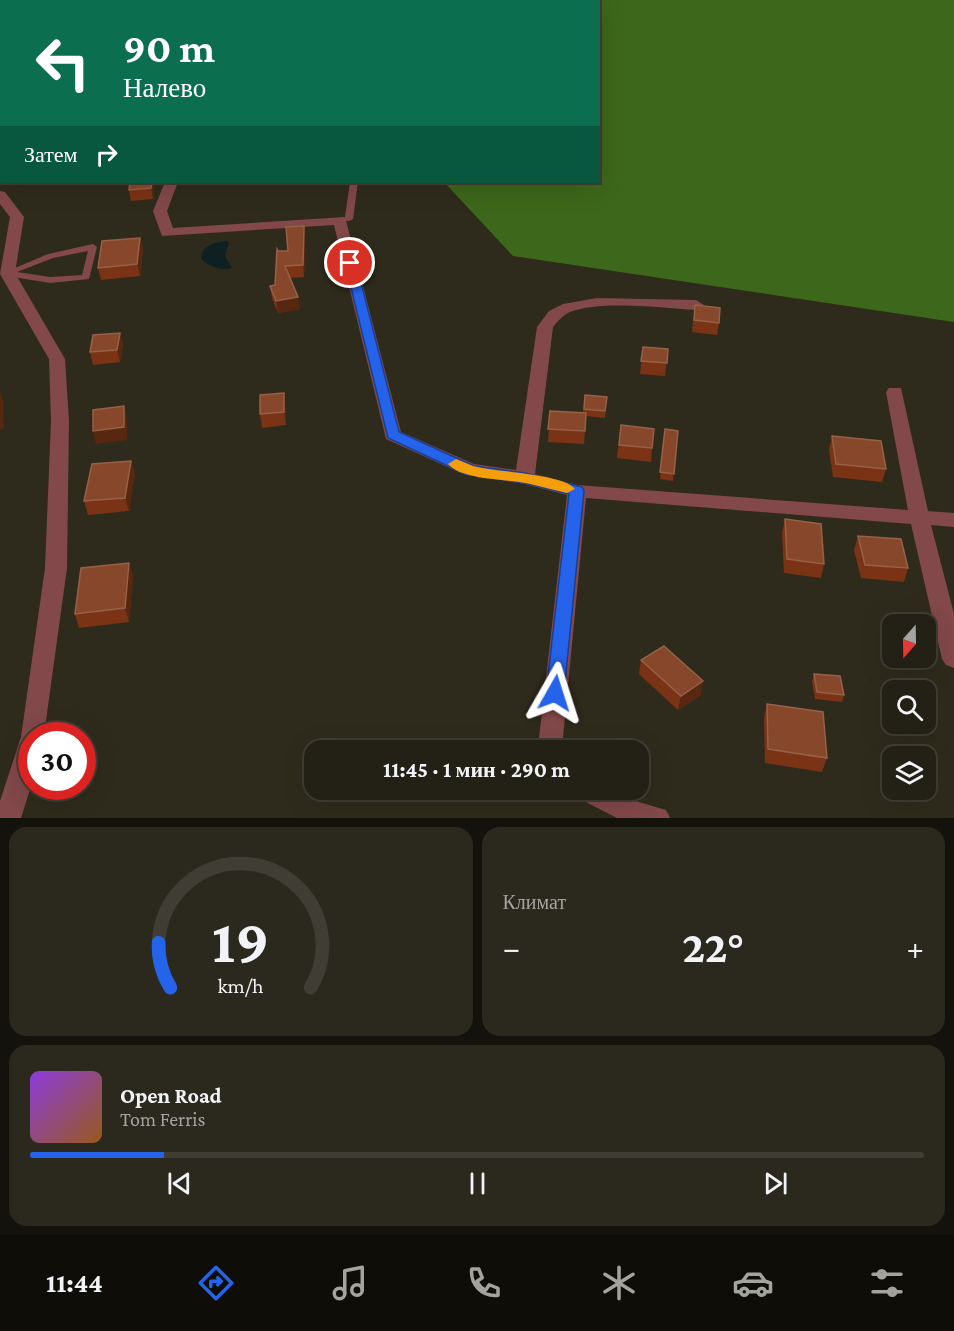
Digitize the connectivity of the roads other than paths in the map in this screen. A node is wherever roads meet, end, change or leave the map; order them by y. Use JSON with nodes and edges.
{"nodes":[{"id":1,"x":171,"y":183,"type":"edge"},
{"id":2,"x":354,"y":183,"type":"edge"},
{"id":3,"x":0,"y":195,"type":"edge"},
{"id":4,"x":340,"y":220,"type":"junction"},
{"id":5,"x":3,"y":273,"type":"edge"},
{"id":6,"x":696,"y":305,"type":"edge"},
{"id":7,"x":895,"y":392,"type":"dead end"},
{"id":8,"x":525,"y":478,"type":"junction"},
{"id":9,"x":577,"y":491,"type":"junction"},
{"id":10,"x":919,"y":516,"type":"junction"},
{"id":11,"x":954,"y":520,"type":"edge"},
{"id":12,"x":954,"y":659,"type":"edge"},
{"id":13,"x":34,"y":722,"type":"edge"},
{"id":14,"x":551,"y":740,"type":"edge"},
{"id":15,"x":18,"y":784,"type":"edge"},
{"id":16,"x":607,"y":800,"type":"edge"},
{"id":17,"x":8,"y":818,"type":"edge"},
{"id":18,"x":657,"y":818,"type":"edge"}],
"edges":[{"from":1,"to":4,"type":"street"},
{"from":2,"to":4,"type":"lane"},
{"from":3,"to":5,"type":"street"},
{"from":4,"to":8,"type":"street"},
{"from":5,"to":5,"type":"lane"},
{"from":5,"to":13,"type":"street"},
{"from":6,"to":8,"type":"street"},
{"from":7,"to":10,"type":"street"},
{"from":8,"to":9,"type":"street"},
{"from":9,"to":10,"type":"street"},
{"from":9,"to":14,"type":"street"},
{"from":10,"to":11,"type":"street"},
{"from":10,"to":12,"type":"street"},
{"from":15,"to":17,"type":"street"},
{"from":16,"to":18,"type":"street"}]}
